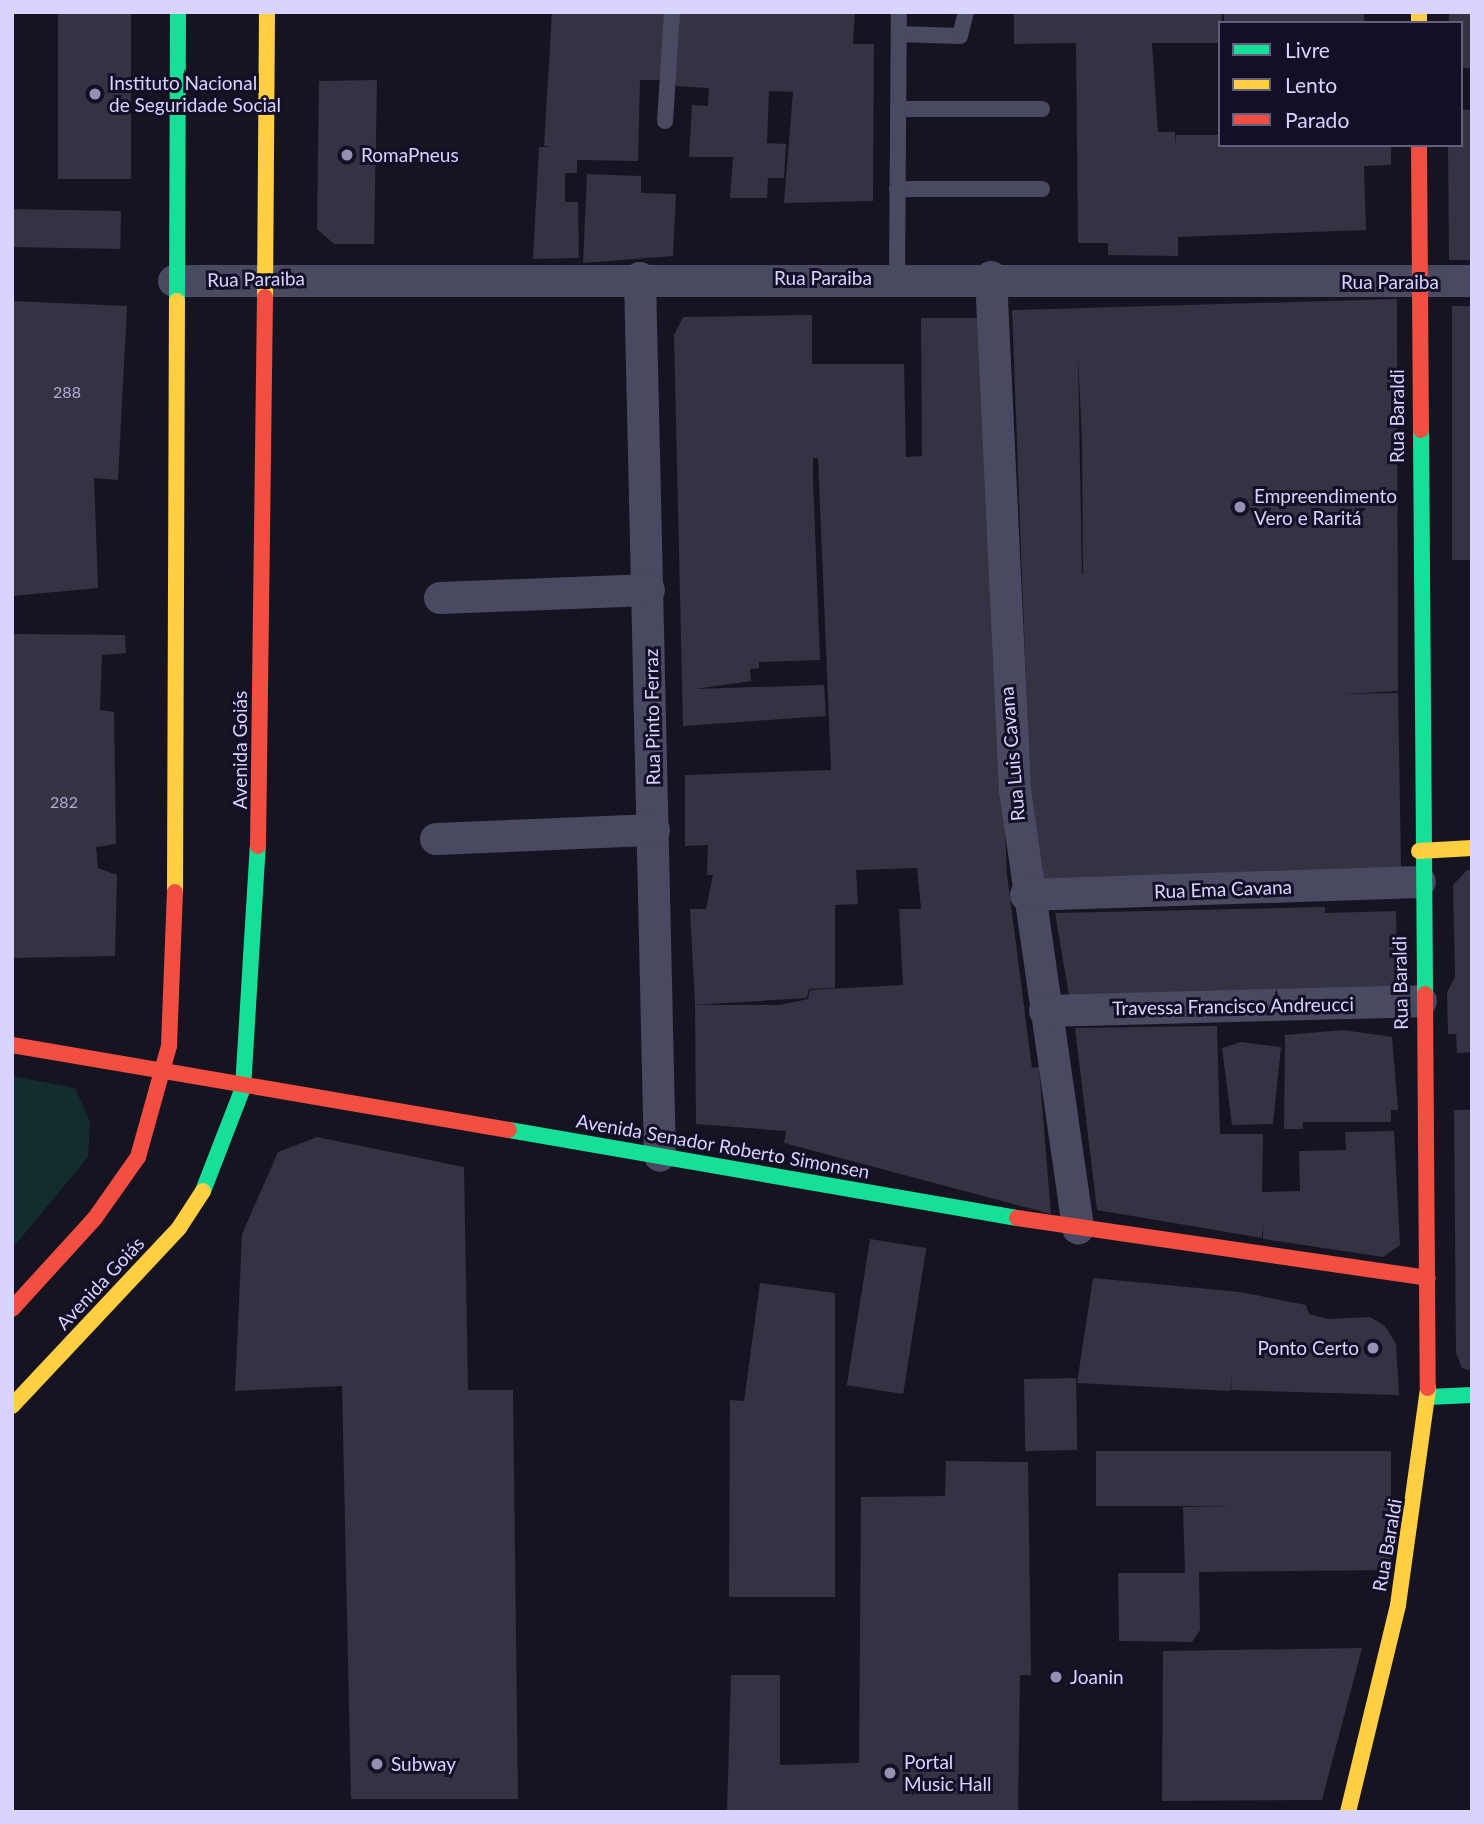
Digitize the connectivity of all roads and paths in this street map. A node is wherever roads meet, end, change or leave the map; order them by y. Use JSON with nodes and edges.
{"nodes":[{"id":1,"x":178,"y":12,"type":"edge"},
{"id":2,"x":267,"y":12,"type":"edge"},
{"id":3,"x":672,"y":12,"type":"edge"},
{"id":4,"x":899,"y":12,"type":"edge"},
{"id":5,"x":966,"y":12,"type":"edge"},
{"id":6,"x":899,"y":34,"type":"junction"},
{"id":7,"x":898,"y":109,"type":"junction"},
{"id":8,"x":1042,"y":109,"type":"dead end"},
{"id":9,"x":664,"y":121,"type":"dead end"},
{"id":10,"x":1419,"y":147,"type":"edge"},
{"id":11,"x":897,"y":189,"type":"junction"},
{"id":12,"x":1042,"y":189,"type":"dead end"},
{"id":13,"x":897,"y":277,"type":"junction"},
{"id":14,"x":991,"y":277,"type":"junction"},
{"id":15,"x":263,"y":278,"type":"junction"},
{"id":16,"x":640,"y":278,"type":"junction"},
{"id":17,"x":174,"y":281,"type":"junction"},
{"id":18,"x":1472,"y":281,"type":"edge"},
{"id":19,"x":1418,"y":283,"type":"junction"},
{"id":20,"x":649,"y":590,"type":"junction"},
{"id":21,"x":440,"y":598,"type":"dead end"},
{"id":22,"x":654,"y":830,"type":"junction"},
{"id":23,"x":436,"y":839,"type":"dead end"},
{"id":24,"x":1472,"y":848,"type":"edge"},
{"id":25,"x":1419,"y":851,"type":"junction"},
{"id":26,"x":1420,"y":882,"type":"junction"},
{"id":27,"x":1026,"y":895,"type":"junction"},
{"id":28,"x":1421,"y":1001,"type":"junction"},
{"id":29,"x":1045,"y":1011,"type":"junction"},
{"id":30,"x":12,"y":1045,"type":"edge"},
{"id":31,"x":165,"y":1073,"type":"junction"},
{"id":32,"x":243,"y":1088,"type":"junction"},
{"id":33,"x":660,"y":1156,"type":"junction"},
{"id":34,"x":1077,"y":1228,"type":"junction"},
{"id":35,"x":1428,"y":1278,"type":"junction"},
{"id":36,"x":12,"y":1309,"type":"edge"},
{"id":37,"x":1472,"y":1395,"type":"edge"},
{"id":38,"x":1428,"y":1396,"type":"junction"},
{"id":39,"x":12,"y":1406,"type":"edge"},
{"id":40,"x":1348,"y":1812,"type":"edge"}],
"edges":[{"from":1,"to":17,"type":"street"},
{"from":2,"to":15,"type":"street","name":"Avenida Goiás"},
{"from":3,"to":9,"type":"lane"},
{"from":4,"to":6,"type":"lane"},
{"from":5,"to":6,"type":"lane"},
{"from":6,"to":7,"type":"lane"},
{"from":7,"to":8,"type":"lane"},
{"from":7,"to":11,"type":"lane"},
{"from":10,"to":19,"type":"street","name":"Rua Baraldi"},
{"from":11,"to":12,"type":"lane"},
{"from":11,"to":13,"type":"lane"},
{"from":13,"to":14,"type":"street","name":"Rua Paraiba"},
{"from":13,"to":16,"type":"street","name":"Rua Paraiba"},
{"from":14,"to":19,"type":"street","name":"Rua Paraiba"},
{"from":14,"to":27,"type":"street","name":"Rua Luis Cavana"},
{"from":15,"to":16,"type":"street","name":"Rua Paraiba"},
{"from":15,"to":17,"type":"street","name":"Rua Paraiba"},
{"from":15,"to":32,"type":"street","name":"Avenida Goiás"},
{"from":16,"to":20,"type":"street","name":"Rua Pinto Ferraz"},
{"from":17,"to":31,"type":"street"},
{"from":18,"to":19,"type":"street","name":"Rua Paraiba"},
{"from":19,"to":25,"type":"street","name":"Rua Baraldi"},
{"from":20,"to":21,"type":"street"},
{"from":20,"to":22,"type":"street","name":"Rua Pinto Ferraz"},
{"from":22,"to":23,"type":"street"},
{"from":22,"to":33,"type":"street","name":"Rua Pinto Ferraz"},
{"from":24,"to":25,"type":"street"},
{"from":25,"to":26,"type":"street","name":"Rua Baraldi"},
{"from":26,"to":27,"type":"street","name":"Rua Ema Cavana"},
{"from":26,"to":28,"type":"street","name":"Rua Baraldi"},
{"from":27,"to":29,"type":"street","name":"Rua Luis Cavana"},
{"from":28,"to":29,"type":"street","name":"Travessa Francisco Andreucci"},
{"from":28,"to":35,"type":"street","name":"Rua Baraldi"},
{"from":29,"to":34,"type":"street","name":"Rua Luis Cavana"},
{"from":30,"to":31,"type":"street","name":"Avenida Senador Roberto Simonsen"},
{"from":31,"to":32,"type":"street","name":"Avenida Senador Roberto Simonsen"},
{"from":31,"to":36,"type":"street"},
{"from":32,"to":33,"type":"street","name":"Avenida Senador Roberto Simonsen"},
{"from":32,"to":39,"type":"street","name":"Avenida Goiás"},
{"from":33,"to":34,"type":"street","name":"Avenida Senador Roberto Simonsen"},
{"from":34,"to":35,"type":"street","name":"Avenida Senador Roberto Simonsen"},
{"from":35,"to":38,"type":"street","name":"Rua Baraldi"},
{"from":37,"to":38,"type":"street"},
{"from":38,"to":40,"type":"street","name":"Rua Baraldi"}]}
